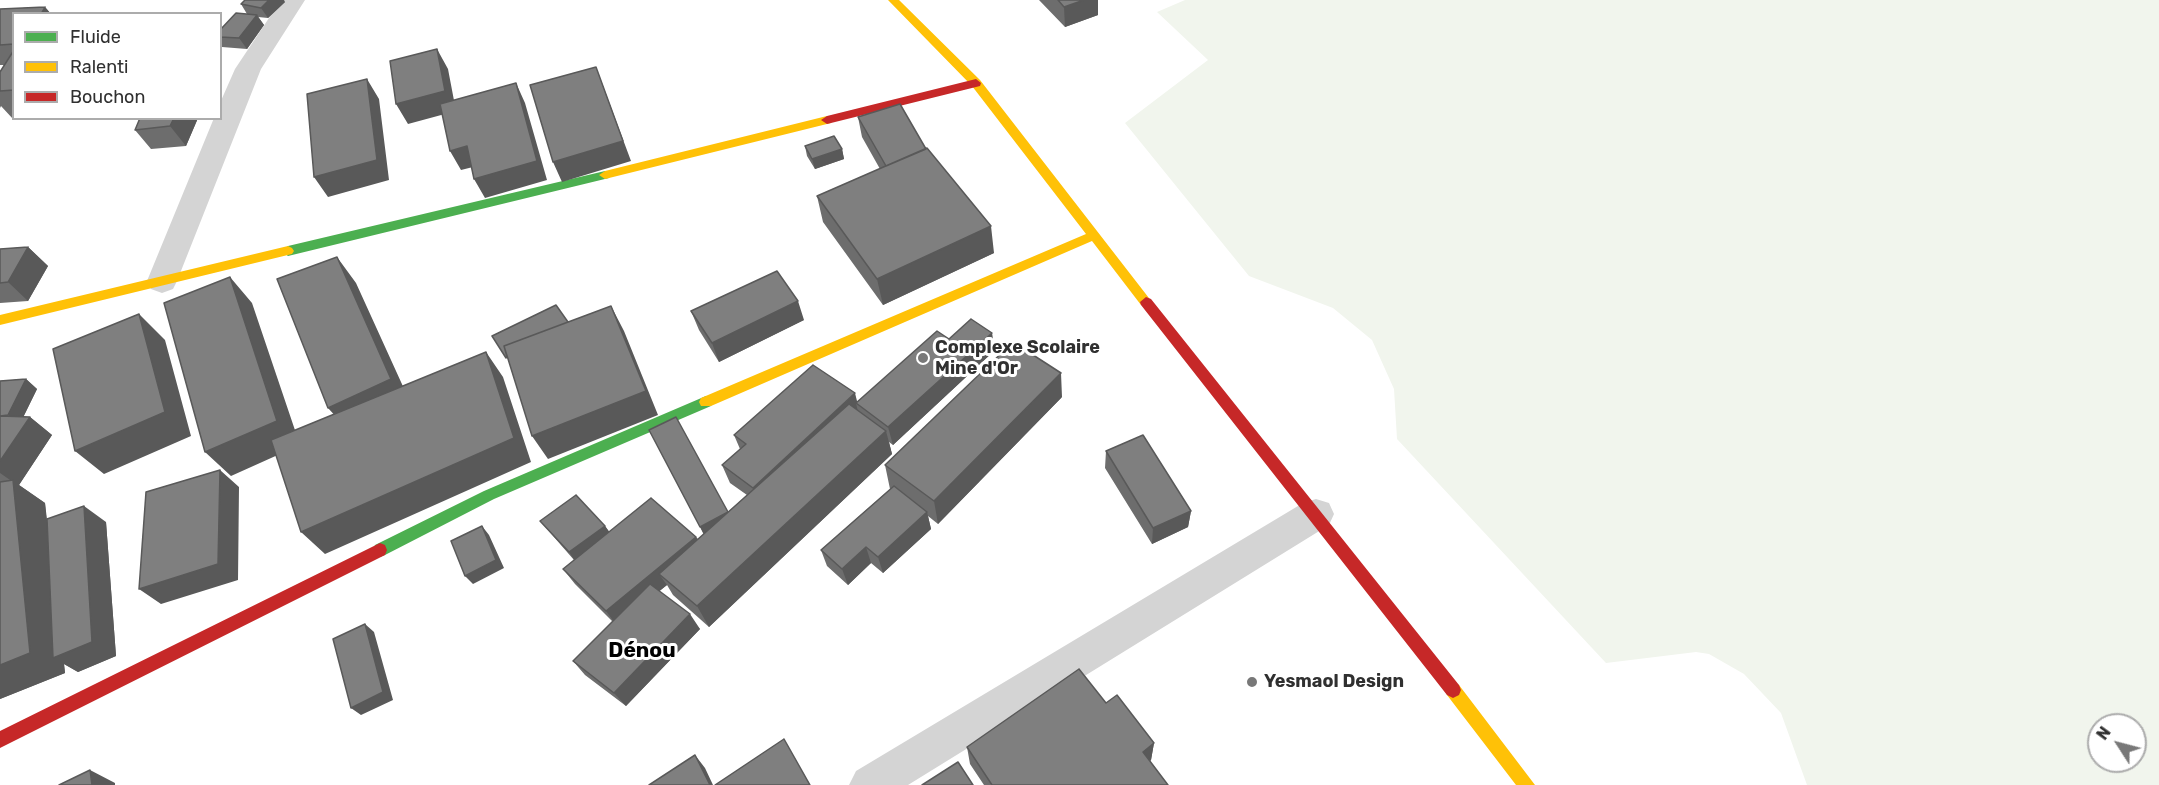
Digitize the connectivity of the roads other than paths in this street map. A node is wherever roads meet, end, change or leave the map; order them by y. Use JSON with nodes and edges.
{"nodes":[{"id":1,"x":293,"y":0,"type":"edge"},
{"id":2,"x":893,"y":0,"type":"edge"},
{"id":3,"x":976,"y":82,"type":"junction"},
{"id":4,"x":1093,"y":236,"type":"junction"},
{"id":5,"x":162,"y":281,"type":"junction"},
{"id":6,"x":0,"y":320,"type":"edge"},
{"id":7,"x":1316,"y":514,"type":"junction"},
{"id":8,"x":0,"y":740,"type":"edge"},
{"id":9,"x":870,"y":785,"type":"edge"},
{"id":10,"x":1527,"y":785,"type":"edge"}],
"edges":[{"from":1,"to":5,"type":"street"},
{"from":2,"to":3,"type":"street"},
{"from":3,"to":4,"type":"street"},
{"from":3,"to":5,"type":"street"},
{"from":4,"to":7,"type":"street"},
{"from":4,"to":8,"type":"street"},
{"from":5,"to":6,"type":"street"},
{"from":7,"to":9,"type":"street"},
{"from":7,"to":10,"type":"street"}]}
